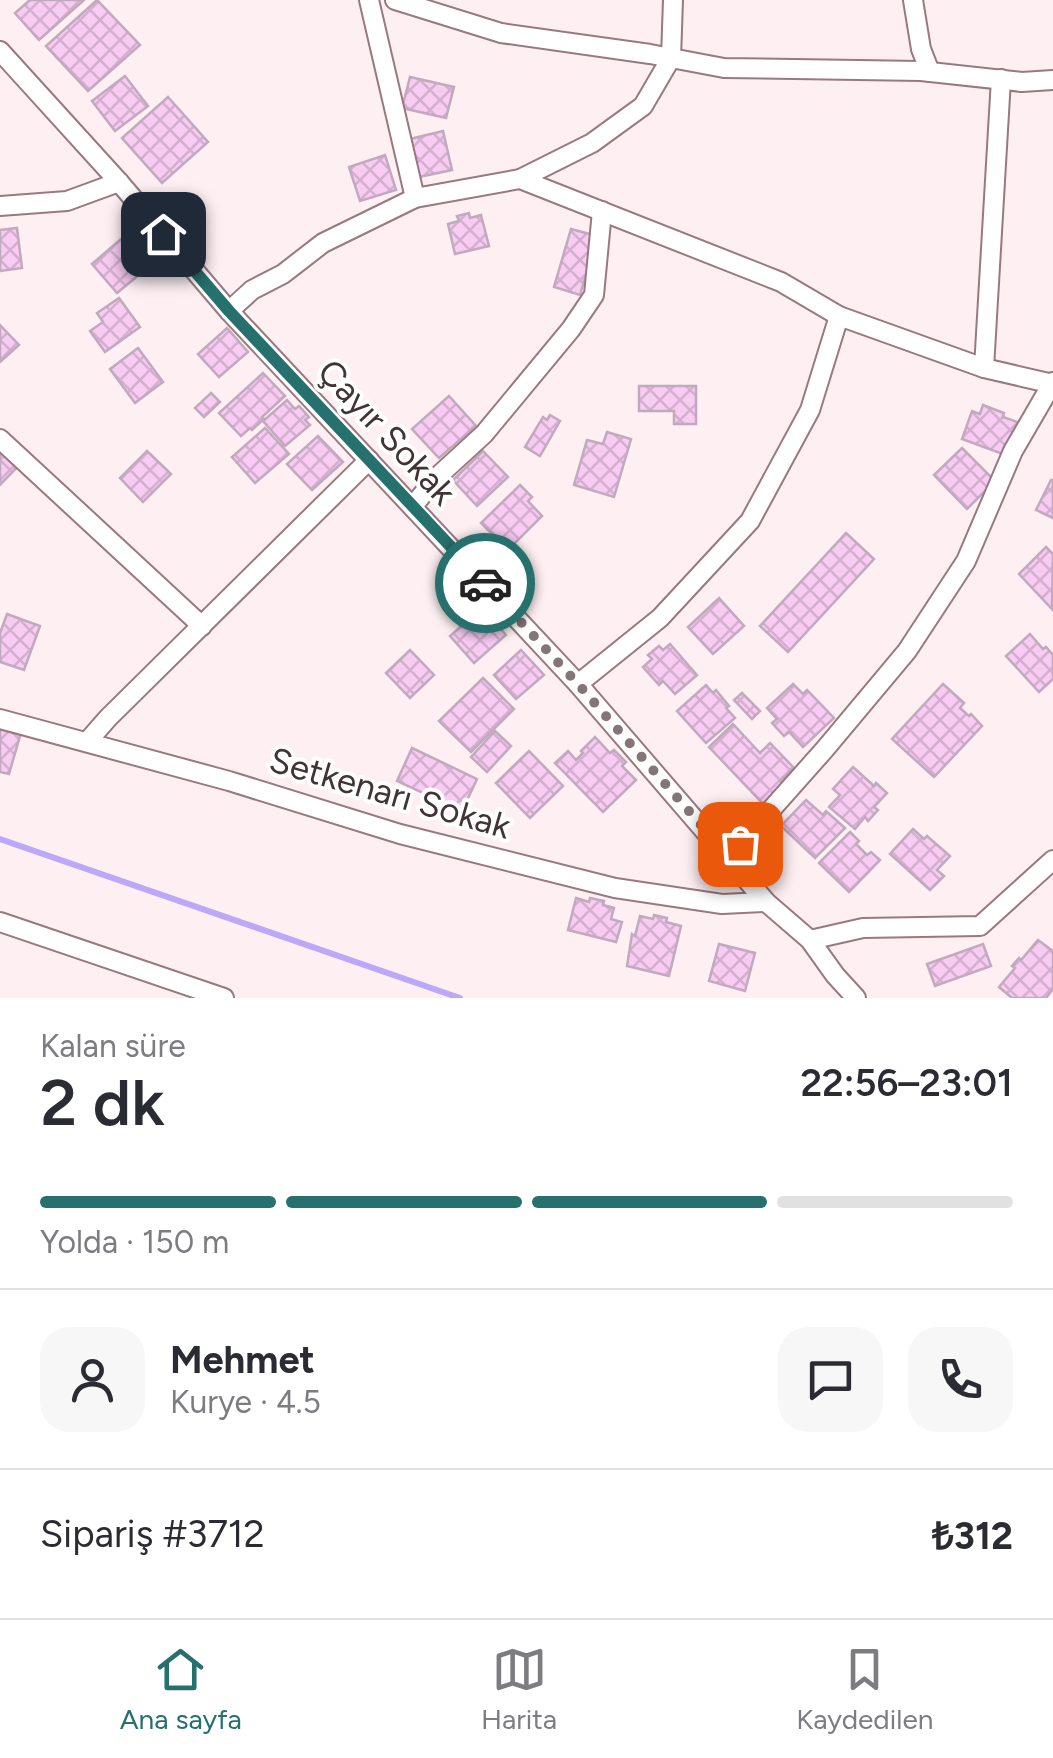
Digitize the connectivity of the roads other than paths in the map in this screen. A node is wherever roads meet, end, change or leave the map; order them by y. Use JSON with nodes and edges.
{"nodes":[{"id":1,"x":369,"y":0,"type":"edge"},
{"id":2,"x":395,"y":0,"type":"edge"},
{"id":3,"x":674,"y":0,"type":"edge"},
{"id":4,"x":913,"y":0,"type":"edge"},
{"id":5,"x":0,"y":51,"type":"edge"},
{"id":6,"x":671,"y":58,"type":"junction"},
{"id":7,"x":930,"y":72,"type":"junction"},
{"id":8,"x":1001,"y":80,"type":"junction"},
{"id":9,"x":1053,"y":80,"type":"edge"},
{"id":10,"x":520,"y":180,"type":"junction"},
{"id":11,"x":119,"y":182,"type":"junction"},
{"id":12,"x":415,"y":198,"type":"junction"},
{"id":13,"x":0,"y":206,"type":"edge"},
{"id":14,"x":602,"y":211,"type":"junction"},
{"id":15,"x":229,"y":311,"type":"junction"},
{"id":16,"x":840,"y":316,"type":"junction"},
{"id":17,"x":984,"y":368,"type":"junction"},
{"id":18,"x":1053,"y":383,"type":"edge"},
{"id":19,"x":0,"y":439,"type":"edge"},
{"id":20,"x":369,"y":460,"type":"junction"},
{"id":21,"x":412,"y":506,"type":"junction"},
{"id":22,"x":202,"y":626,"type":"junction"},
{"id":23,"x":578,"y":684,"type":"junction"},
{"id":24,"x":0,"y":719,"type":"edge"},
{"id":25,"x":87,"y":742,"type":"junction"},
{"id":26,"x":729,"y":857,"type":"junction"},
{"id":27,"x":1053,"y":860,"type":"edge"},
{"id":28,"x":766,"y":902,"type":"junction"},
{"id":29,"x":0,"y":922,"type":"edge"},
{"id":30,"x":810,"y":940,"type":"junction"},
{"id":31,"x":224,"y":998,"type":"edge"},
{"id":32,"x":856,"y":998,"type":"edge"}],
"edges":[{"from":1,"to":12,"type":"street"},
{"from":2,"to":6,"type":"street"},
{"from":3,"to":6,"type":"street"},
{"from":4,"to":7,"type":"street"},
{"from":5,"to":11,"type":"street","name":"Çayır Sokak"},
{"from":6,"to":7,"type":"street"},
{"from":6,"to":10,"type":"street"},
{"from":7,"to":8,"type":"street"},
{"from":8,"to":9,"type":"street"},
{"from":8,"to":17,"type":"street"},
{"from":10,"to":12,"type":"street"},
{"from":10,"to":14,"type":"street"},
{"from":11,"to":13,"type":"street"},
{"from":11,"to":15,"type":"street","name":"Çayır Sokak"},
{"from":12,"to":15,"type":"street"},
{"from":14,"to":16,"type":"street"},
{"from":14,"to":21,"type":"street"},
{"from":15,"to":20,"type":"street","name":"Çayır Sokak"},
{"from":16,"to":17,"type":"street"},
{"from":16,"to":23,"type":"street"},
{"from":17,"to":18,"type":"street"},
{"from":18,"to":26,"type":"street"},
{"from":19,"to":22,"type":"street"},
{"from":20,"to":21,"type":"street","name":"Çayır Sokak"},
{"from":20,"to":22,"type":"street"},
{"from":21,"to":23,"type":"street","name":"Çayır Sokak"},
{"from":22,"to":25,"type":"street"},
{"from":23,"to":26,"type":"street","name":"Çayır Sokak"},
{"from":24,"to":25,"type":"street","name":"Setkenarı Sokak"},
{"from":25,"to":28,"type":"street","name":"Setkenarı Sokak"},
{"from":26,"to":28,"type":"street","name":"Çayır Sokak"},
{"from":27,"to":30,"type":"street"},
{"from":28,"to":30,"type":"street","name":"Çayır Sokak"},
{"from":29,"to":31,"type":"street"},
{"from":30,"to":32,"type":"street","name":"Çayır Sokak"}]}
